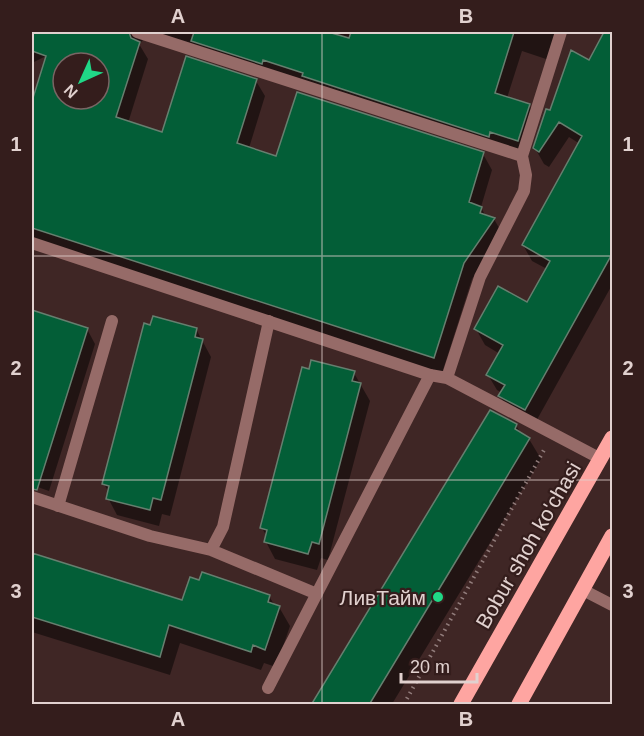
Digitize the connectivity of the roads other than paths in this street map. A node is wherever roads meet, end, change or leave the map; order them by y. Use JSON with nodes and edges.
{"nodes":[{"id":1,"x":136,"y":32,"type":"edge"},
{"id":2,"x":561,"y":32,"type":"edge"},
{"id":3,"x":522,"y":156,"type":"junction"},
{"id":4,"x":32,"y":243,"type":"edge"},
{"id":5,"x":112,"y":321,"type":"dead end"},
{"id":6,"x":269,"y":321,"type":"junction"},
{"id":7,"x":429,"y":375,"type":"junction"},
{"id":8,"x":447,"y":378,"type":"junction"},
{"id":9,"x":612,"y":438,"type":"edge"},
{"id":10,"x":601,"y":459,"type":"junction"},
{"id":11,"x":32,"y":497,"type":"edge"},
{"id":12,"x":58,"y":506,"type":"junction"},
{"id":13,"x":612,"y":536,"type":"edge"},
{"id":14,"x":211,"y":550,"type":"junction"},
{"id":15,"x":583,"y":590,"type":"junction"},
{"id":16,"x":317,"y":594,"type":"junction"},
{"id":17,"x":612,"y":604,"type":"edge"},
{"id":18,"x":268,"y":688,"type":"dead end"},
{"id":19,"x":461,"y":705,"type":"edge"},
{"id":20,"x":519,"y":705,"type":"edge"}],
"edges":[{"from":1,"to":3,"type":"street"},
{"from":2,"to":3,"type":"street"},
{"from":3,"to":8,"type":"street"},
{"from":4,"to":6,"type":"street"},
{"from":5,"to":12,"type":"street"},
{"from":6,"to":7,"type":"street"},
{"from":6,"to":14,"type":"street"},
{"from":7,"to":8,"type":"street"},
{"from":7,"to":16,"type":"street"},
{"from":8,"to":10,"type":"street"},
{"from":9,"to":10,"type":"main road","name":"Bobur shoh ko'chasi"},
{"from":10,"to":19,"type":"main road","name":"Bobur shoh ko'chasi"},
{"from":11,"to":12,"type":"street"},
{"from":12,"to":14,"type":"street"},
{"from":13,"to":15,"type":"main road"},
{"from":14,"to":16,"type":"street"},
{"from":15,"to":17,"type":"street"},
{"from":15,"to":20,"type":"main road"},
{"from":16,"to":18,"type":"street"}]}
